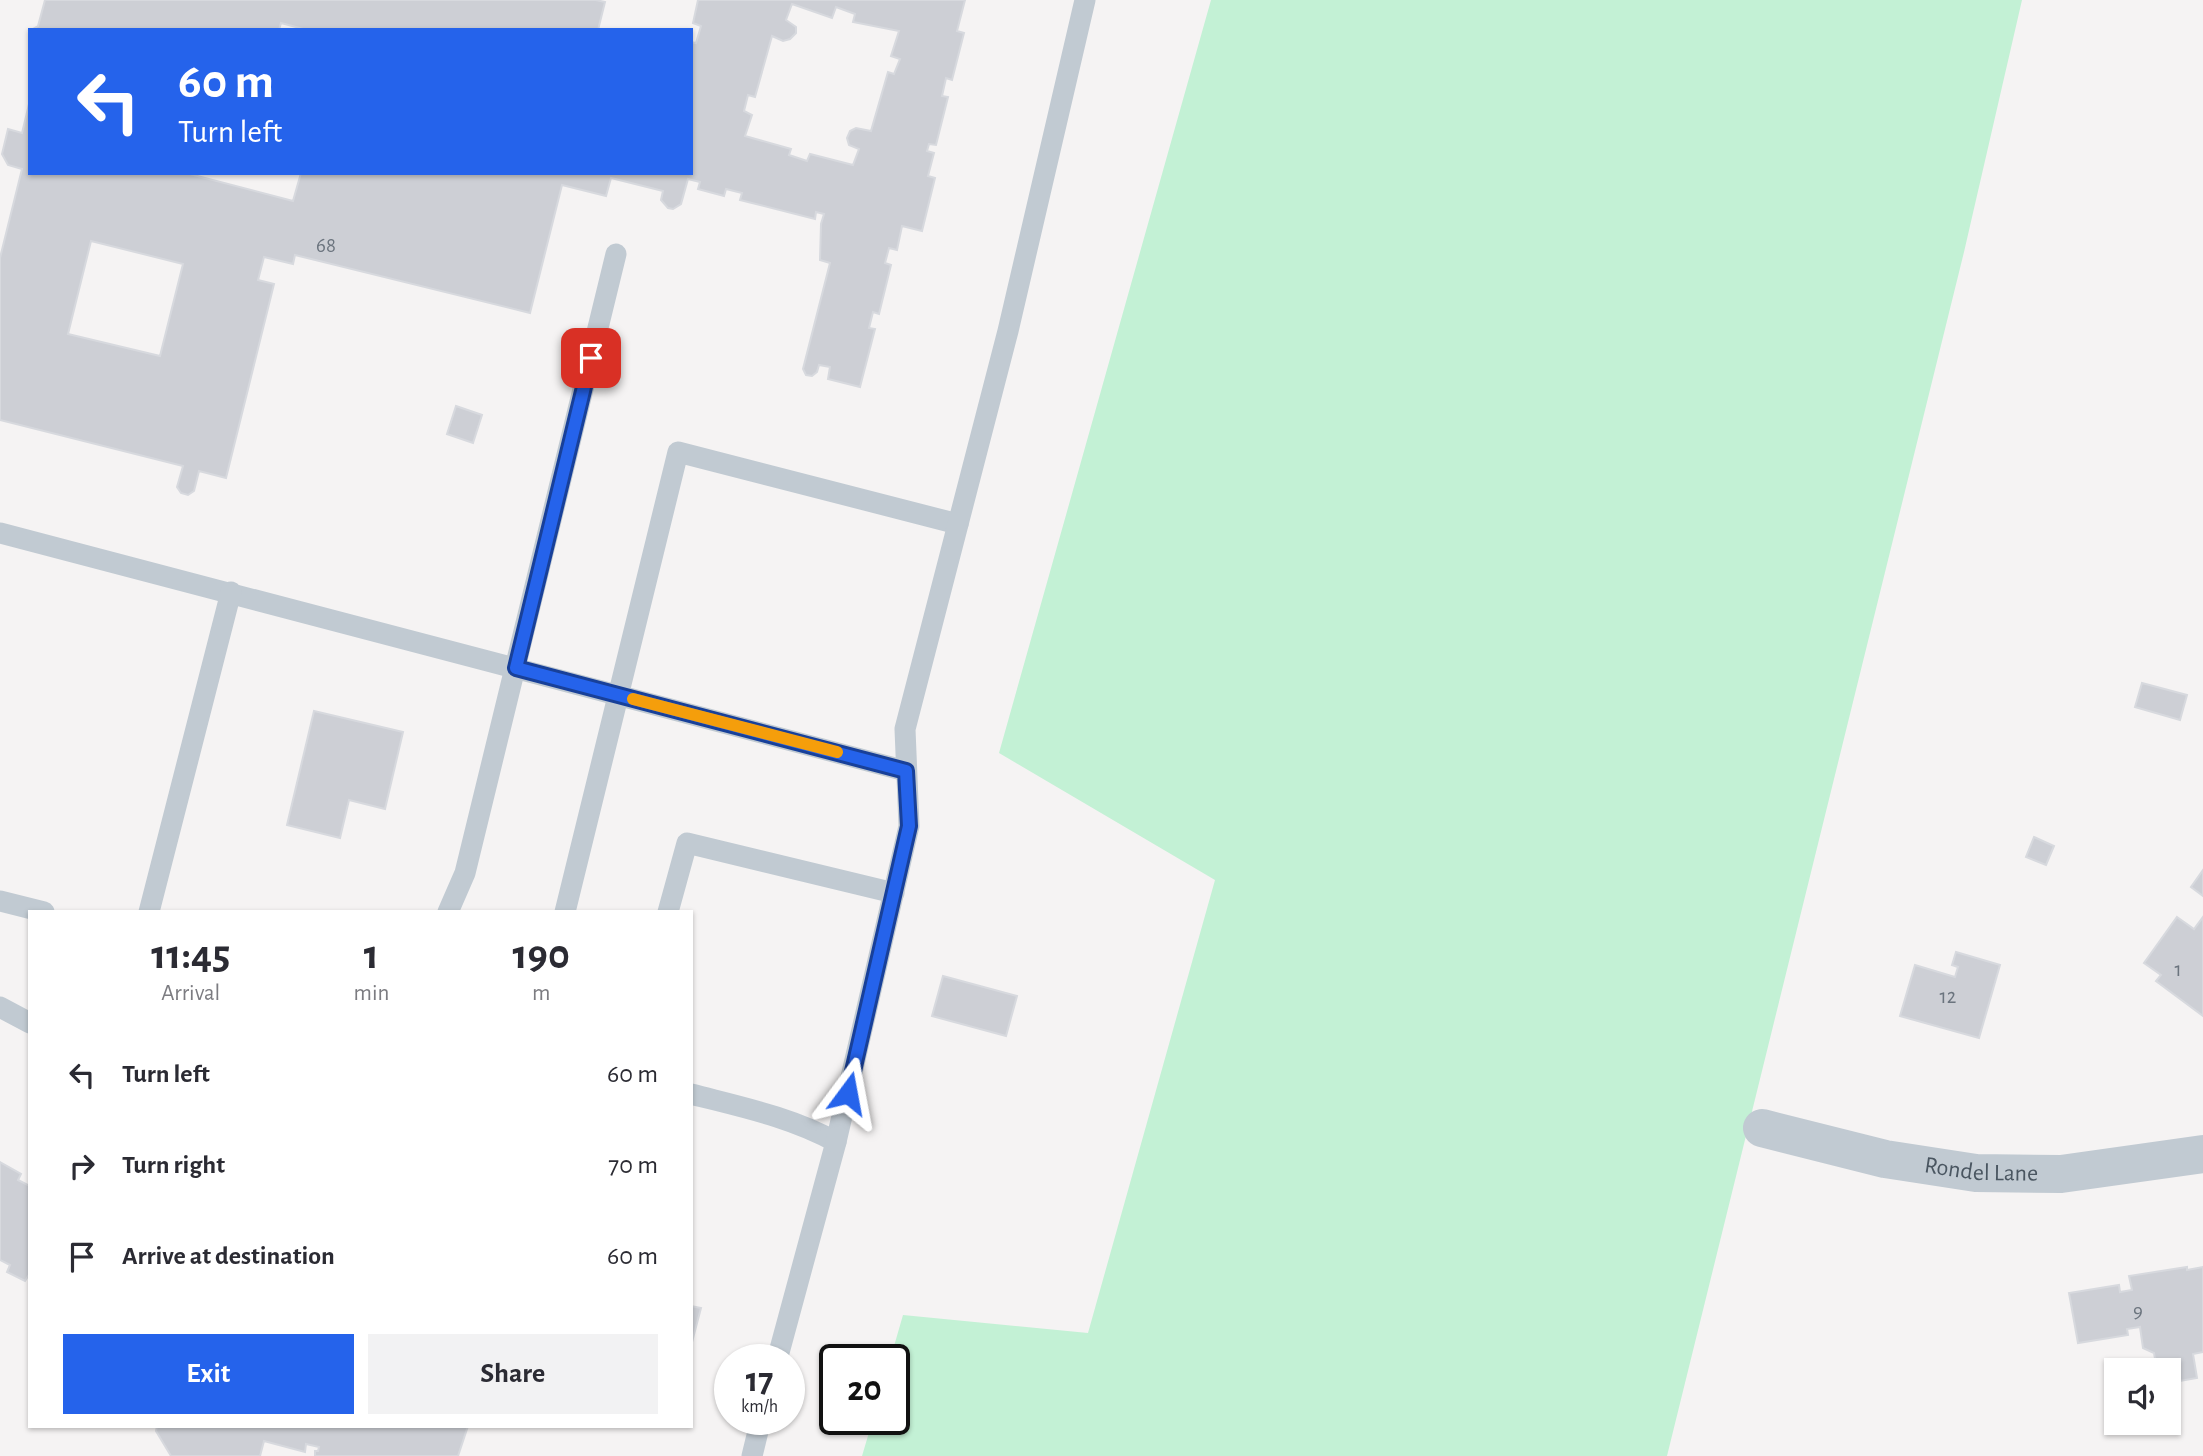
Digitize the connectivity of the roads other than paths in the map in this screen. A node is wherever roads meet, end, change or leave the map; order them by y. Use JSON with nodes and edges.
{"nodes":[{"id":1,"x":1085,"y":0,"type":"edge"},
{"id":2,"x":616,"y":254,"type":"dead end"},
{"id":3,"x":958,"y":524,"type":"junction"},
{"id":4,"x":0,"y":533,"type":"edge"},
{"id":5,"x":231,"y":592,"type":"junction"},
{"id":6,"x":516,"y":668,"type":"junction"},
{"id":7,"x":619,"y":695,"type":"junction"},
{"id":8,"x":906,"y":771,"type":"junction"},
{"id":9,"x":894,"y":893,"type":"junction"},
{"id":10,"x":0,"y":901,"type":"edge"},
{"id":11,"x":36,"y":910,"type":"edge"},
{"id":12,"x":150,"y":910,"type":"edge"},
{"id":13,"x":448,"y":910,"type":"edge"},
{"id":14,"x":565,"y":910,"type":"edge"},
{"id":15,"x":669,"y":910,"type":"edge"},
{"id":16,"x":0,"y":1007,"type":"edge"},
{"id":17,"x":28,"y":1022,"type":"edge"},
{"id":18,"x":693,"y":1095,"type":"edge"},
{"id":19,"x":1762,"y":1128,"type":"dead end"},
{"id":20,"x":836,"y":1142,"type":"junction"},
{"id":21,"x":2203,"y":1154,"type":"edge"},
{"id":22,"x":781,"y":1344,"type":"edge"},
{"id":23,"x":757,"y":1435,"type":"edge"},
{"id":24,"x":752,"y":1456,"type":"edge"}],
"edges":[{"from":1,"to":3,"type":"lane"},
{"from":2,"to":6,"type":"lane"},
{"from":3,"to":7,"type":"lane"},
{"from":3,"to":8,"type":"lane"},
{"from":4,"to":5,"type":"lane"},
{"from":5,"to":6,"type":"lane"},
{"from":5,"to":12,"type":"lane"},
{"from":6,"to":7,"type":"lane"},
{"from":6,"to":13,"type":"lane"},
{"from":7,"to":8,"type":"lane"},
{"from":7,"to":14,"type":"lane"},
{"from":8,"to":9,"type":"lane"},
{"from":9,"to":15,"type":"lane"},
{"from":9,"to":20,"type":"lane"},
{"from":10,"to":11,"type":"lane"},
{"from":16,"to":17,"type":"lane"},
{"from":18,"to":20,"type":"lane"},
{"from":19,"to":21,"type":"street","name":"Rondel Lane"},
{"from":20,"to":22,"type":"lane"},
{"from":23,"to":24,"type":"lane"}]}
